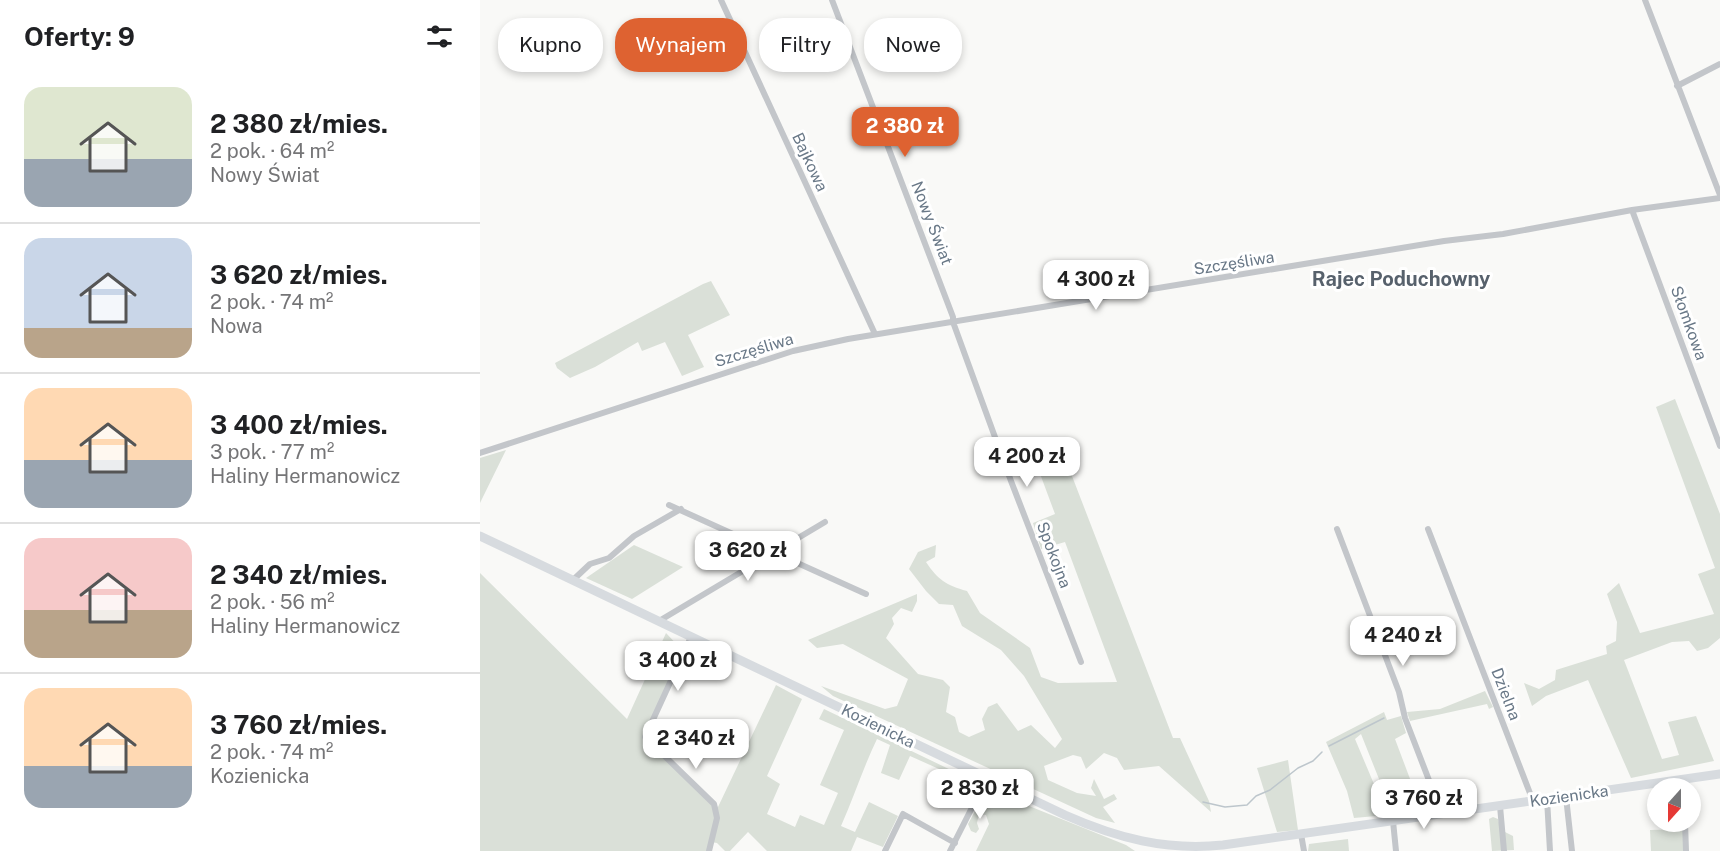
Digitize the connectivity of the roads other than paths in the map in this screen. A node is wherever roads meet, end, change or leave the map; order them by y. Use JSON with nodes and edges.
{"nodes":[{"id":1,"x":721,"y":0,"type":"edge"},
{"id":2,"x":832,"y":0,"type":"edge"},
{"id":3,"x":1645,"y":0,"type":"edge"},
{"id":4,"x":1720,"y":64,"type":"edge"},
{"id":5,"x":1677,"y":86,"type":"junction"},
{"id":6,"x":1720,"y":197,"type":"edge"},
{"id":7,"x":1632,"y":210,"type":"junction"},
{"id":8,"x":953,"y":322,"type":"junction"},
{"id":9,"x":875,"y":334,"type":"junction"},
{"id":10,"x":1720,"y":446,"type":"edge"},
{"id":11,"x":480,"y":453,"type":"edge"},
{"id":12,"x":669,"y":504,"type":"dead end"},
{"id":13,"x":681,"y":509,"type":"junction"},
{"id":14,"x":825,"y":522,"type":"dead end"},
{"id":15,"x":1337,"y":529,"type":"dead end"},
{"id":16,"x":1428,"y":529,"type":"dead end"},
{"id":17,"x":480,"y":536,"type":"edge"},
{"id":18,"x":776,"y":552,"type":"junction"},
{"id":19,"x":573,"y":580,"type":"junction"},
{"id":20,"x":866,"y":594,"type":"dead end"},
{"id":21,"x":659,"y":621,"type":"junction"},
{"id":22,"x":691,"y":637,"type":"junction"},
{"id":23,"x":1081,"y":662,"type":"dead end"},
{"id":24,"x":1720,"y":774,"type":"edge"},
{"id":25,"x":987,"y":778,"type":"junction"},
{"id":26,"x":1701,"y":779,"type":"edge"},
{"id":27,"x":1647,"y":788,"type":"edge"},
{"id":28,"x":1566,"y":797,"type":"junction"},
{"id":29,"x":1547,"y":799,"type":"junction"},
{"id":30,"x":1533,"y":801,"type":"junction"},
{"id":31,"x":1500,"y":806,"type":"junction"},
{"id":32,"x":1442,"y":814,"type":"junction"},
{"id":33,"x":1394,"y":821,"type":"junction"},
{"id":34,"x":1685,"y":832,"type":"edge"},
{"id":35,"x":1301,"y":834,"type":"junction"},
{"id":36,"x":955,"y":843,"type":"junction"},
{"id":37,"x":1247,"y":847,"type":"edge"},
{"id":38,"x":1150,"y":848,"type":"edge"},
{"id":39,"x":1213,"y":849,"type":"edge"},
{"id":40,"x":709,"y":851,"type":"edge"},
{"id":41,"x":885,"y":851,"type":"edge"},
{"id":42,"x":951,"y":851,"type":"edge"},
{"id":43,"x":1304,"y":851,"type":"edge"},
{"id":44,"x":1396,"y":851,"type":"edge"},
{"id":45,"x":1504,"y":851,"type":"edge"},
{"id":46,"x":1550,"y":851,"type":"edge"},
{"id":47,"x":1572,"y":851,"type":"edge"},
{"id":48,"x":1686,"y":851,"type":"edge"}],
"edges":[{"from":1,"to":9,"type":"street","name":"Bajkowa"},
{"from":2,"to":8,"type":"street","name":"Nowy Świat"},
{"from":3,"to":5,"type":"street"},
{"from":4,"to":5,"type":"street"},
{"from":5,"to":6,"type":"street"},
{"from":6,"to":7,"type":"street","name":"Szczęśliwa"},
{"from":7,"to":8,"type":"street","name":"Szczęśliwa"},
{"from":7,"to":10,"type":"street","name":"Słomkowa"},
{"from":8,"to":9,"type":"street","name":"Szczęśliwa"},
{"from":8,"to":23,"type":"street","name":"Spokojna"},
{"from":9,"to":11,"type":"street","name":"Szczęśliwa"},
{"from":12,"to":13,"type":"street"},
{"from":13,"to":18,"type":"street"},
{"from":13,"to":19,"type":"street"},
{"from":14,"to":18,"type":"street"},
{"from":15,"to":32,"type":"street"},
{"from":16,"to":30,"type":"street","name":"Dzielna"},
{"from":17,"to":19,"type":"main road","name":"Kozienicka"},
{"from":18,"to":20,"type":"street"},
{"from":18,"to":21,"type":"street"},
{"from":19,"to":21,"type":"main road","name":"Kozienicka"},
{"from":21,"to":22,"type":"main road","name":"Kozienicka"},
{"from":22,"to":25,"type":"main road","name":"Kozienicka"},
{"from":22,"to":40,"type":"street"},
{"from":24,"to":26,"type":"main road","name":"Kozienicka"},
{"from":25,"to":36,"type":"street"},
{"from":25,"to":38,"type":"main road","name":"Kozienicka"},
{"from":27,"to":28,"type":"main road","name":"Kozienicka"},
{"from":28,"to":29,"type":"main road","name":"Kozienicka"},
{"from":28,"to":47,"type":"street"},
{"from":29,"to":30,"type":"main road","name":"Kozienicka"},
{"from":29,"to":46,"type":"street"},
{"from":30,"to":31,"type":"main road","name":"Kozienicka"},
{"from":31,"to":32,"type":"main road","name":"Kozienicka"},
{"from":31,"to":45,"type":"street"},
{"from":32,"to":33,"type":"main road","name":"Kozienicka"},
{"from":33,"to":35,"type":"main road","name":"Kozienicka"},
{"from":33,"to":44,"type":"street"},
{"from":34,"to":48,"type":"street"},
{"from":35,"to":37,"type":"main road","name":"Kozienicka"},
{"from":35,"to":43,"type":"street"},
{"from":36,"to":41,"type":"street"},
{"from":36,"to":42,"type":"street"},
{"from":37,"to":39,"type":"main road","name":"Kozienicka"},
{"from":38,"to":39,"type":"main road","name":"Kozienicka"}]}
